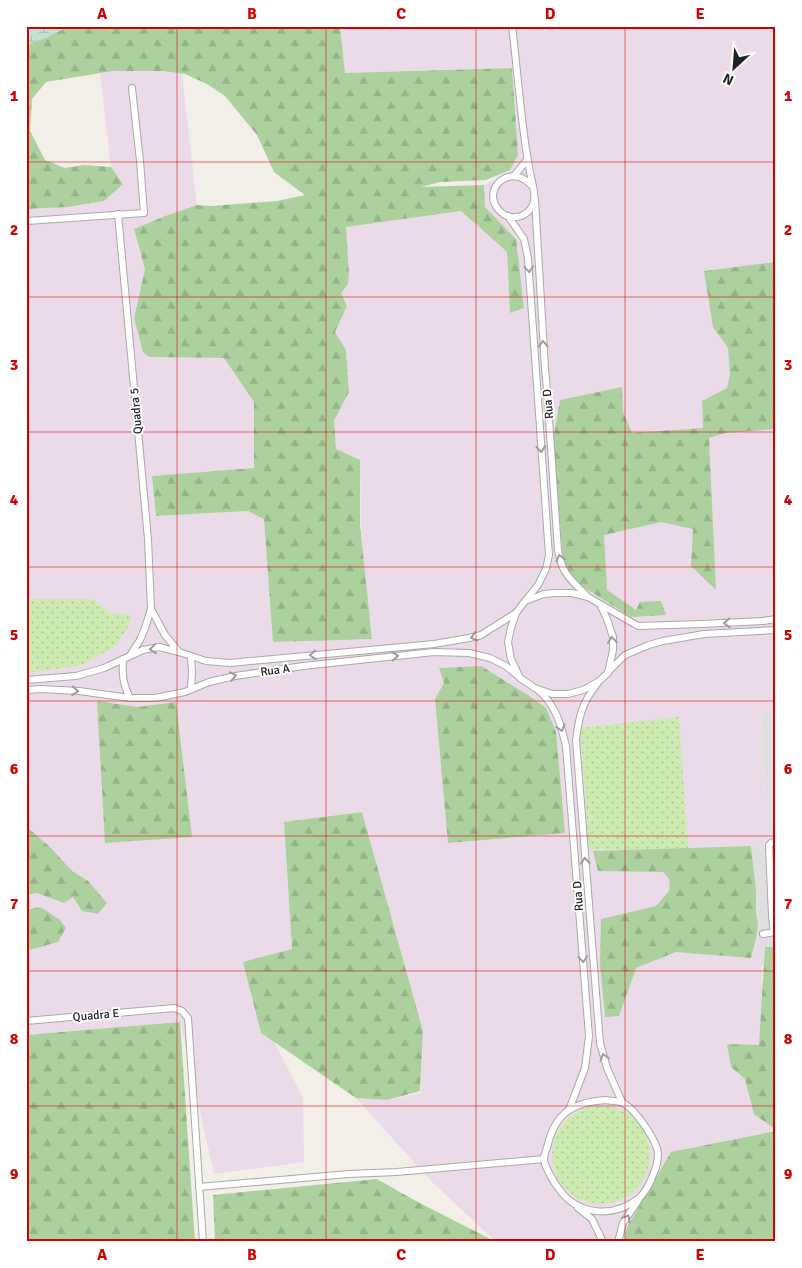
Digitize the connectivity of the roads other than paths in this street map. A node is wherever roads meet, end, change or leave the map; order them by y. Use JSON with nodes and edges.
{"nodes":[{"id":1,"x":512,"y":26,"type":"edge"},
{"id":2,"x":132,"y":88,"type":"dead end"},
{"id":3,"x":527,"y":160,"type":"junction"},
{"id":4,"x":514,"y":176,"type":"junction"},
{"id":5,"x":533,"y":188,"type":"junction"},
{"id":6,"x":535,"y":200,"type":"junction"},
{"id":7,"x":118,"y":214,"type":"junction"},
{"id":8,"x":508,"y":216,"type":"junction"},
{"id":9,"x":28,"y":221,"type":"dead end"},
{"id":10,"x":545,"y":368,"type":"junction"},
{"id":11,"x":536,"y":370,"type":"junction"},
{"id":12,"x":588,"y":597,"type":"junction"},
{"id":13,"x":525,"y":601,"type":"junction"},
{"id":14,"x":600,"y":604,"type":"junction"},
{"id":15,"x":151,"y":609,"type":"junction"},
{"id":16,"x":516,"y":613,"type":"junction"},
{"id":17,"x":776,"y":619,"type":"edge"},
{"id":18,"x":776,"y":630,"type":"edge"},
{"id":19,"x":377,"y":649,"type":"junction"},
{"id":20,"x":179,"y":652,"type":"junction"},
{"id":21,"x":131,"y":655,"type":"junction"},
{"id":22,"x":191,"y":657,"type":"junction"},
{"id":23,"x":378,"y":658,"type":"junction"},
{"id":24,"x":123,"y":659,"type":"junction"},
{"id":25,"x":608,"y":673,"type":"junction"},
{"id":26,"x":520,"y":678,"type":"junction"},
{"id":27,"x":26,"y":680,"type":"edge"},
{"id":28,"x":598,"y":682,"type":"junction"},
{"id":29,"x":535,"y":688,"type":"junction"},
{"id":30,"x":191,"y":689,"type":"junction"},
{"id":31,"x":26,"y":690,"type":"edge"},
{"id":32,"x":130,"y":698,"type":"junction"},
{"id":33,"x":776,"y":842,"type":"edge"},
{"id":34,"x":775,"y":932,"type":"edge"},
{"id":35,"x":762,"y":934,"type":"dead end"},
{"id":36,"x":581,"y":940,"type":"junction"},
{"id":37,"x":591,"y":940,"type":"junction"},
{"id":38,"x":26,"y":1021,"type":"edge"},
{"id":39,"x":622,"y":1102,"type":"junction"},
{"id":40,"x":569,"y":1110,"type":"junction"},
{"id":41,"x":544,"y":1159,"type":"junction"},
{"id":42,"x":199,"y":1187,"type":"junction"},
{"id":43,"x":640,"y":1197,"type":"junction"},
{"id":44,"x":576,"y":1206,"type":"junction"},
{"id":45,"x":203,"y":1242,"type":"edge"},
{"id":46,"x":603,"y":1242,"type":"edge"},
{"id":47,"x":618,"y":1242,"type":"edge"}],
"edges":[{"from":1,"to":3,"type":"street"},
{"from":2,"to":7,"type":"street"},
{"from":3,"to":4,"type":"street"},
{"from":3,"to":5,"type":"street"},
{"from":4,"to":5,"type":"street"},
{"from":4,"to":8,"type":"street"},
{"from":5,"to":6,"type":"street"},
{"from":6,"to":8,"type":"street"},
{"from":10,"to":6,"type":"street","name":"Rua D","one_way":true},
{"from":7,"to":9,"type":"street"},
{"from":7,"to":15,"type":"street","name":"Quadra 5"},
{"from":8,"to":11,"type":"street","name":"Rua D","one_way":true},
{"from":10,"to":11,"type":"street"},
{"from":12,"to":10,"type":"street","name":"Rua D","one_way":true},
{"from":11,"to":13,"type":"street","name":"Rua D","one_way":true},
{"from":12,"to":13,"type":"street"},
{"from":12,"to":14,"type":"street"},
{"from":13,"to":16,"type":"street"},
{"from":17,"to":14,"type":"street","one_way":true},
{"from":25,"to":14,"type":"street","one_way":true},
{"from":15,"to":20,"type":"street","name":"Quadra 5"},
{"from":15,"to":21,"type":"street","name":"Quadra 5"},
{"from":16,"to":19,"type":"street","name":"Rua A","one_way":true},
{"from":16,"to":26,"type":"street"},
{"from":18,"to":25,"type":"street"},
{"from":19,"to":22,"type":"street","name":"Rua A","one_way":true},
{"from":19,"to":23,"type":"street"},
{"from":20,"to":21,"type":"street","name":"Rua A","one_way":true},
{"from":20,"to":22,"type":"street","name":"Rua A"},
{"from":21,"to":24,"type":"street","name":"Rua A"},
{"from":22,"to":30,"type":"street"},
{"from":23,"to":26,"type":"street","name":"Rua A","one_way":true},
{"from":30,"to":23,"type":"street","name":"Rua A","one_way":true},
{"from":24,"to":27,"type":"street","name":"Rua A"},
{"from":24,"to":32,"type":"street"},
{"from":25,"to":28,"type":"street"},
{"from":26,"to":29,"type":"street"},
{"from":28,"to":29,"type":"street"},
{"from":37,"to":28,"type":"street","name":"Rua D","one_way":true},
{"from":29,"to":36,"type":"street","name":"Rua D","one_way":true},
{"from":30,"to":32,"type":"street","name":"Rua A"},
{"from":31,"to":32,"type":"street","name":"Rua A","one_way":true},
{"from":33,"to":34,"type":"street"},
{"from":34,"to":35,"type":"street"},
{"from":36,"to":37,"type":"street"},
{"from":36,"to":40,"type":"street","name":"Rua D","one_way":true},
{"from":39,"to":37,"type":"street","name":"Rua D","one_way":true},
{"from":38,"to":42,"type":"street","name":"Quadra E"},
{"from":39,"to":40,"type":"street"},
{"from":39,"to":43,"type":"street"},
{"from":40,"to":41,"type":"street"},
{"from":41,"to":42,"type":"street"},
{"from":41,"to":44,"type":"street"},
{"from":42,"to":45,"type":"street"},
{"from":43,"to":44,"type":"street"},
{"from":47,"to":43,"type":"street","one_way":true},
{"from":44,"to":46,"type":"street"}]}
